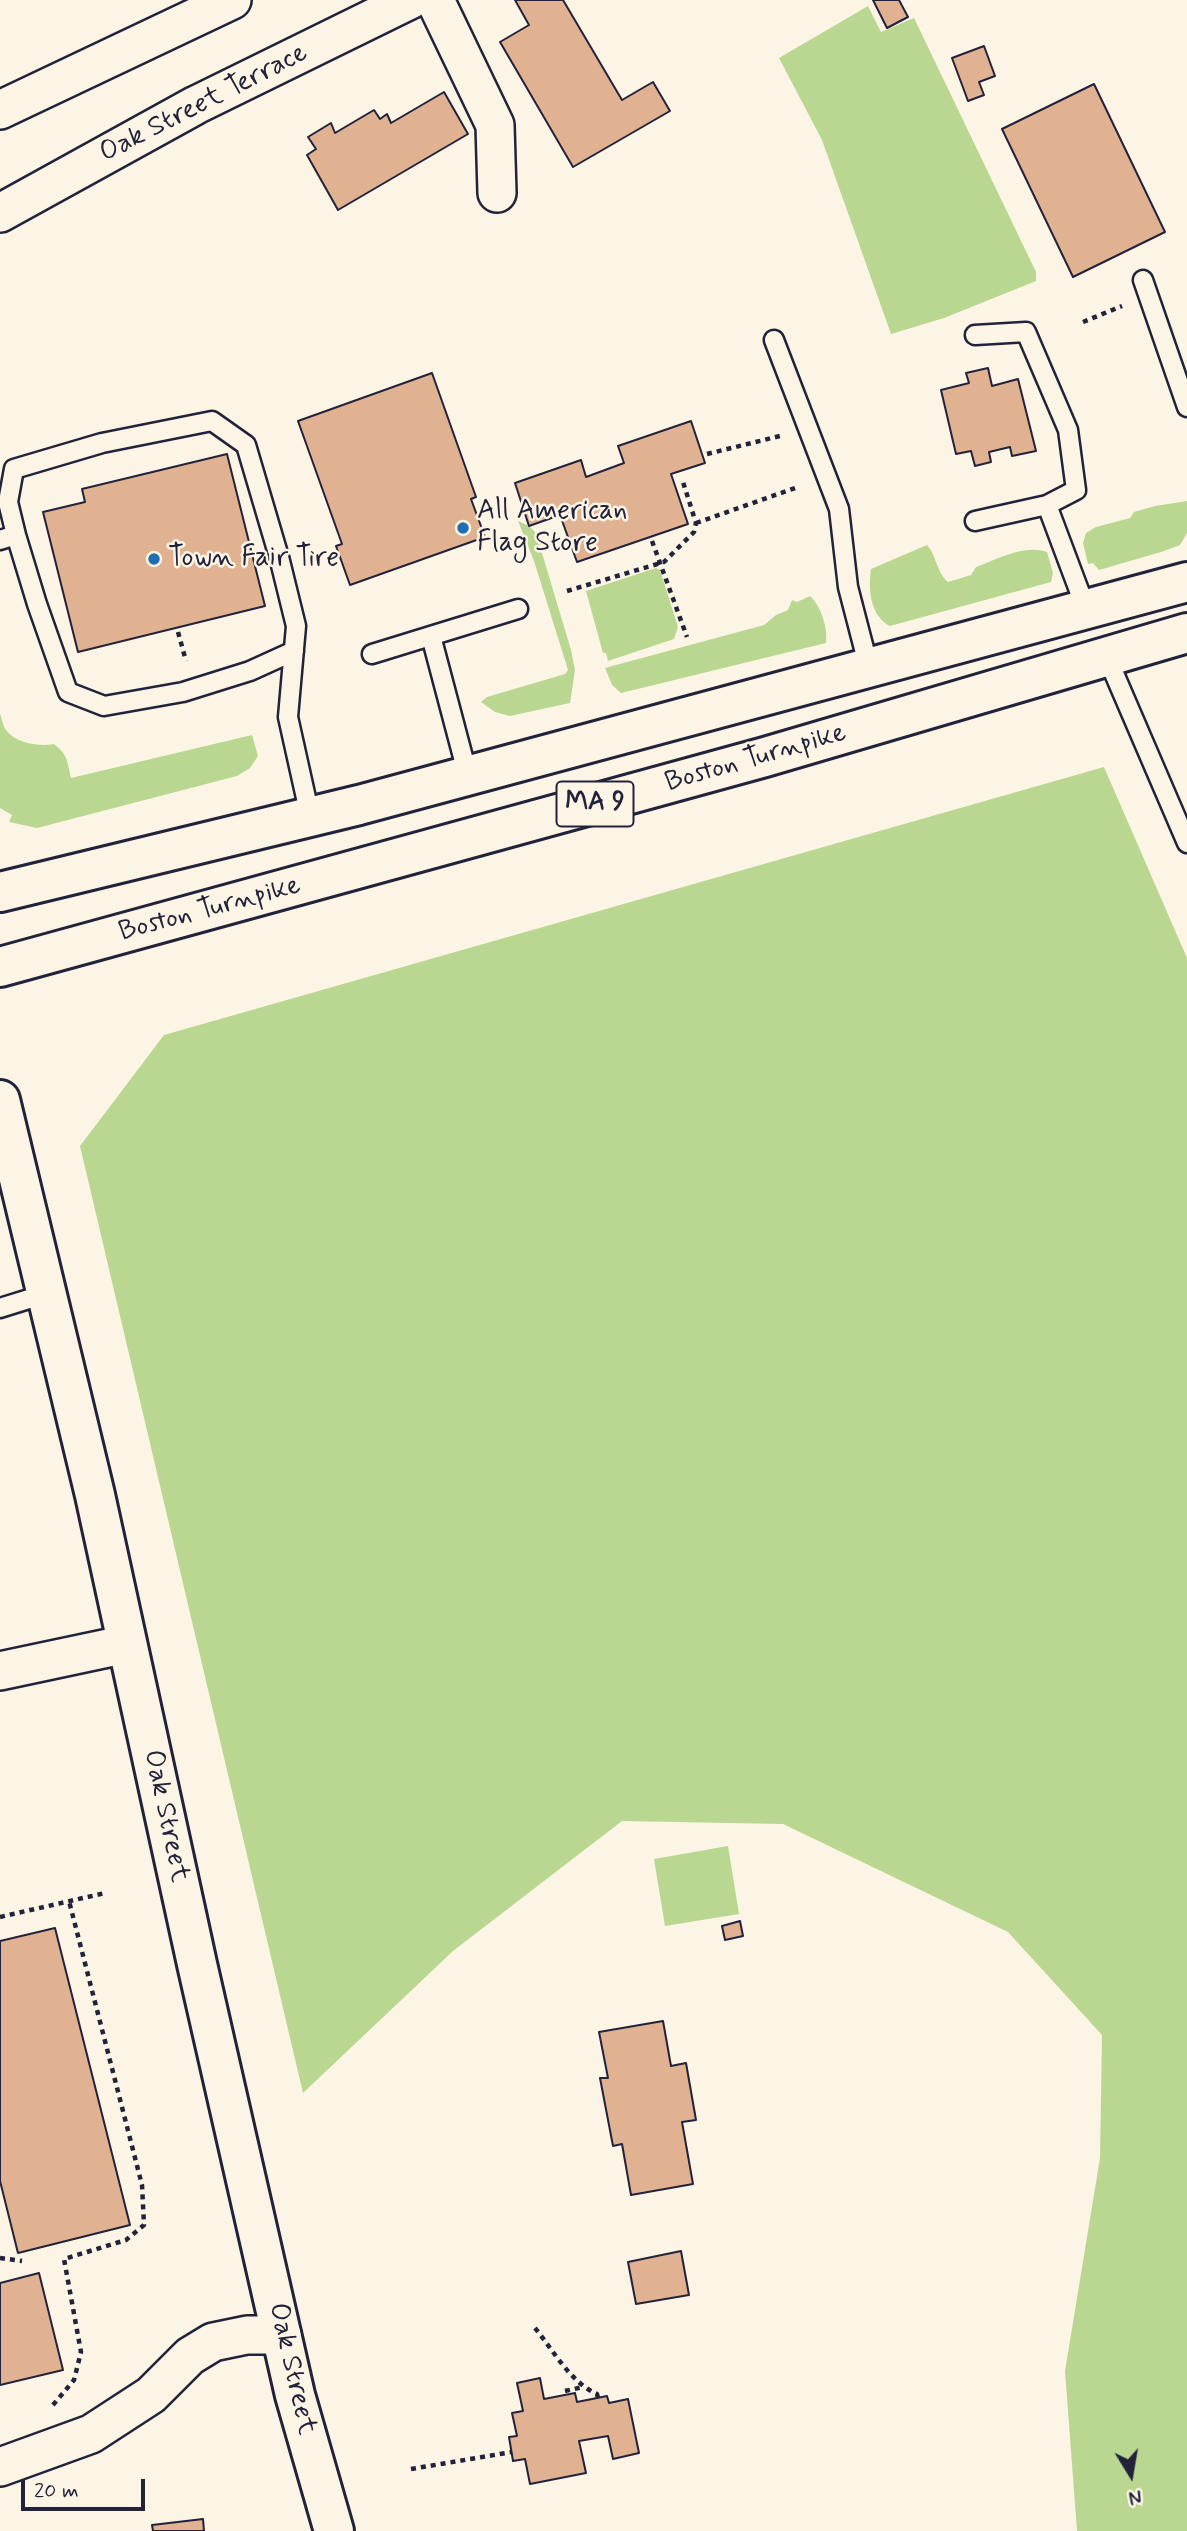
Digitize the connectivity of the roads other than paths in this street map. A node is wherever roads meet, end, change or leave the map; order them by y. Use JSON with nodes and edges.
{"nodes":[{"id":1,"x":232,"y":0,"type":"edge"},
{"id":2,"x":410,"y":0,"type":"edge"},
{"id":3,"x":435,"y":0,"type":"edge"},
{"id":4,"x":0,"y":110,"type":"edge"},
{"id":5,"x":497,"y":193,"type":"dead end"},
{"id":6,"x":0,"y":213,"type":"edge"},
{"id":7,"x":1146,"y":287,"type":"road end"},
{"id":8,"x":975,"y":335,"type":"dead end"},
{"id":9,"x":774,"y":340,"type":"dead end"},
{"id":10,"x":1187,"y":407,"type":"edge"},
{"id":11,"x":1047,"y":505,"type":"junction"},
{"id":12,"x":975,"y":521,"type":"dead end"},
{"id":13,"x":8,"y":538,"type":"edge"},
{"id":14,"x":1187,"y":582,"type":"edge"},
{"id":15,"x":518,"y":609,"type":"dead end"},
{"id":16,"x":1086,"y":609,"type":"junction"},
{"id":17,"x":1187,"y":634,"type":"edge"},
{"id":18,"x":431,"y":636,"type":"junction"},
{"id":19,"x":294,"y":651,"type":"junction"},
{"id":20,"x":372,"y":654,"type":"dead end"},
{"id":21,"x":1107,"y":657,"type":"junction"},
{"id":22,"x":869,"y":668,"type":"junction"},
{"id":23,"x":468,"y":776,"type":"junction"},
{"id":24,"x":310,"y":816,"type":"junction"},
{"id":25,"x":1187,"y":843,"type":"edge"},
{"id":26,"x":0,"y":892,"type":"edge"},
{"id":27,"x":0,"y":967,"type":"edge"},
{"id":28,"x":0,"y":1100,"type":"edge"},
{"id":29,"x":45,"y":1294,"type":"junction"},
{"id":30,"x":0,"y":1308,"type":"edge"},
{"id":31,"x":127,"y":1644,"type":"junction"},
{"id":32,"x":0,"y":1671,"type":"edge"},
{"id":33,"x":282,"y":2335,"type":"junction"},
{"id":34,"x":0,"y":2467,"type":"edge"},
{"id":35,"x":334,"y":2531,"type":"edge"}],
"edges":[{"from":1,"to":4,"type":"street"},
{"from":2,"to":6,"type":"street","name":"Oak Street Terrace"},
{"from":3,"to":5,"type":"street"},
{"from":7,"to":10,"type":"lane"},
{"from":8,"to":11,"type":"lane"},
{"from":9,"to":22,"type":"lane"},
{"from":11,"to":12,"type":"lane"},
{"from":11,"to":16,"type":"lane"},
{"from":13,"to":19,"type":"lane"},
{"from":13,"to":19,"type":"lane"},
{"from":14,"to":16,"type":"main road","name":"Boston Turnpike","number":"MA 9"},
{"from":15,"to":18,"type":"lane"},
{"from":16,"to":22,"type":"main road","name":"Boston Turnpike","number":"MA 9"},
{"from":17,"to":21,"type":"main road","name":"Boston Turnpike","number":"MA 9"},
{"from":18,"to":20,"type":"lane"},
{"from":18,"to":23,"type":"lane"},
{"from":19,"to":24,"type":"lane"},
{"from":21,"to":25,"type":"lane"},
{"from":21,"to":27,"type":"main road","name":"Boston Turnpike","number":"MA 9"},
{"from":22,"to":23,"type":"main road","name":"Boston Turnpike","number":"MA 9"},
{"from":23,"to":24,"type":"main road","name":"Boston Turnpike","number":"MA 9"},
{"from":24,"to":26,"type":"main road","name":"Boston Turnpike","number":"MA 9"},
{"from":28,"to":29,"type":"main road","name":"Oak Street"},
{"from":29,"to":30,"type":"lane"},
{"from":29,"to":31,"type":"main road","name":"Oak Street"},
{"from":31,"to":32,"type":"street"},
{"from":31,"to":33,"type":"main road","name":"Oak Street"},
{"from":33,"to":34,"type":"street"},
{"from":33,"to":35,"type":"main road","name":"Oak Street"}]}
